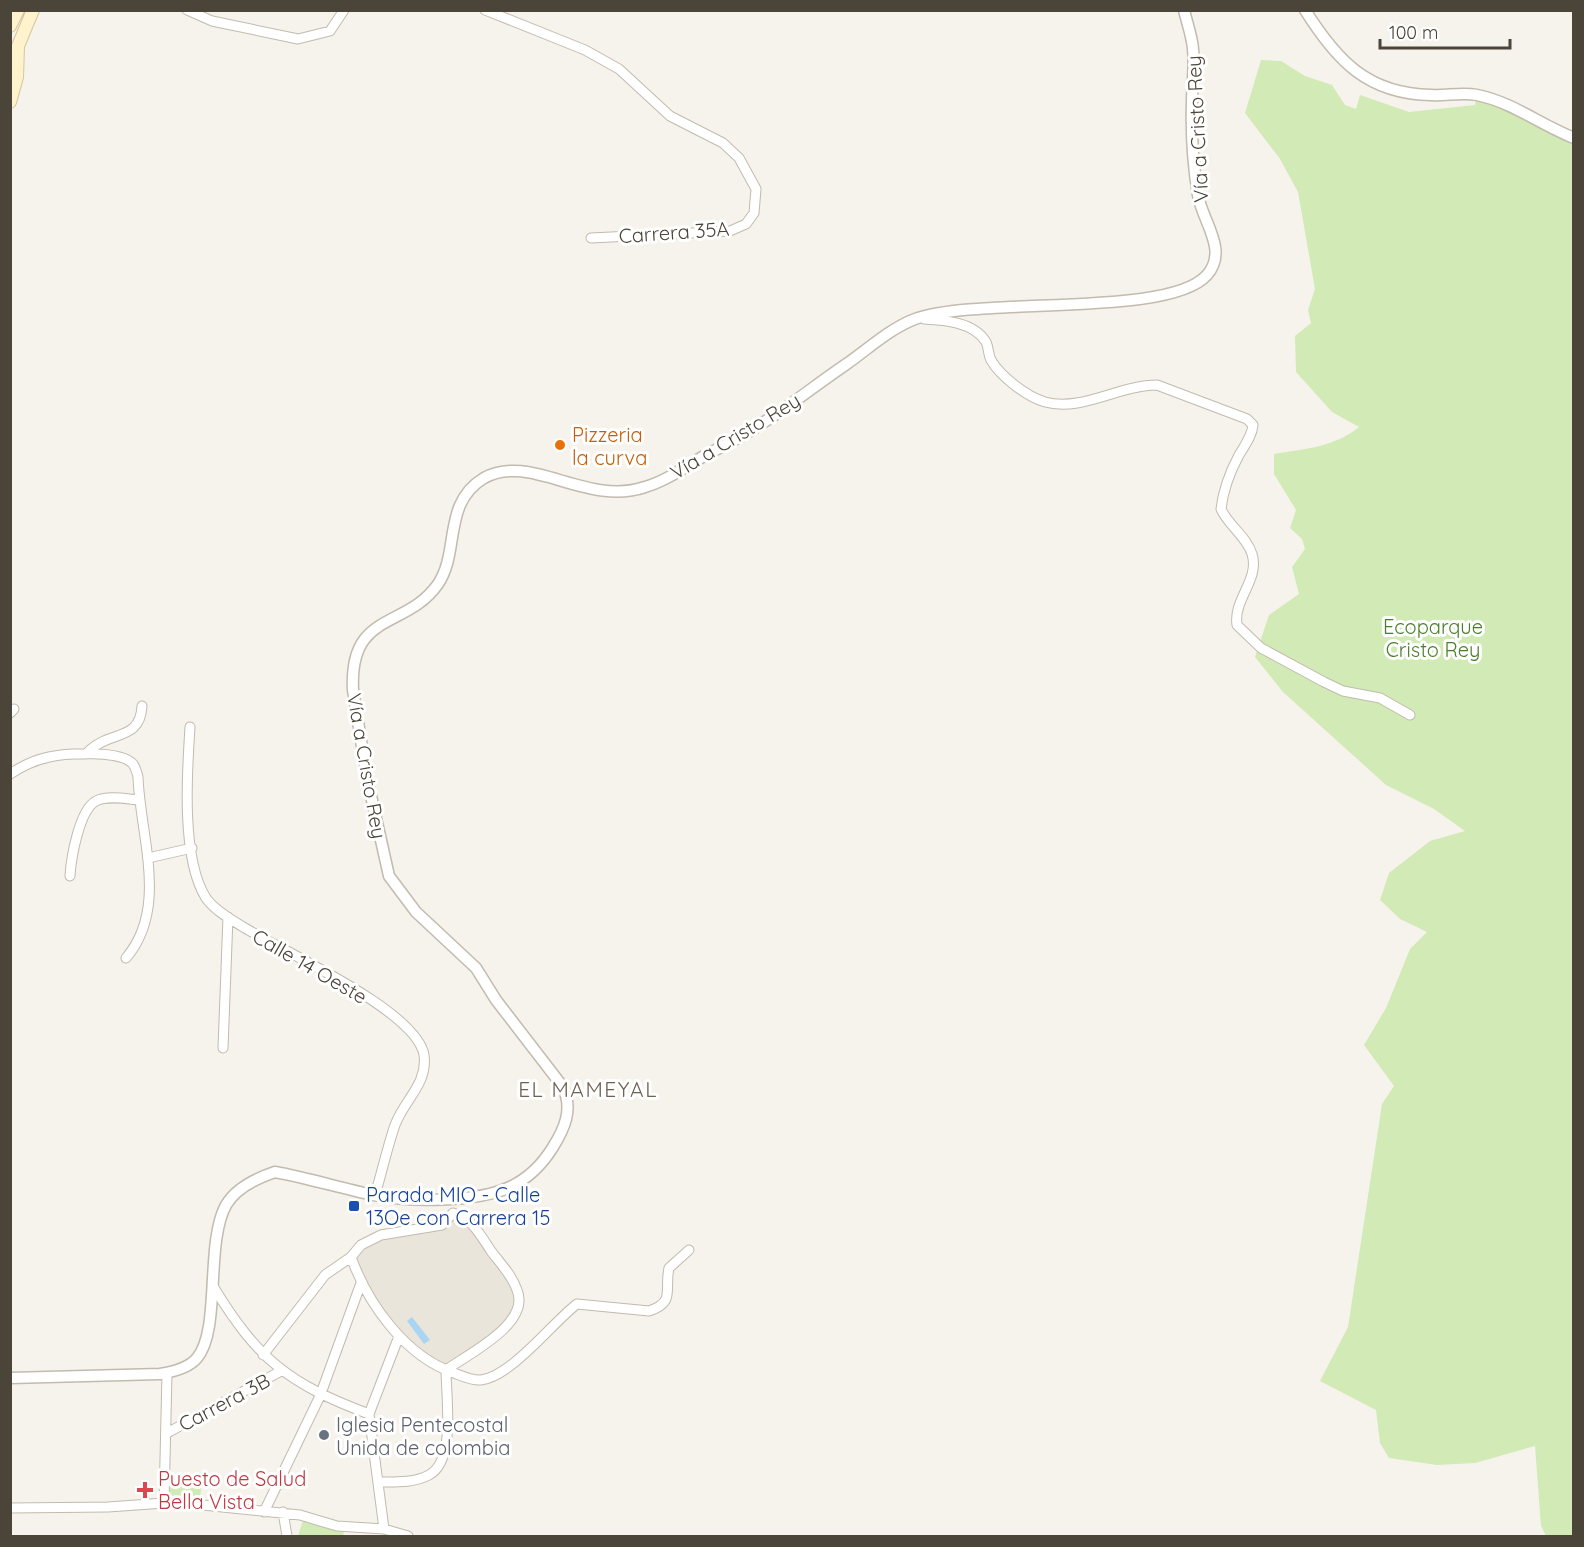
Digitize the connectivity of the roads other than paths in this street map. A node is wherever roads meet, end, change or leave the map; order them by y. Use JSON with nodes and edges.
{"nodes":[{"id":1,"x":18,"y":10,"type":"edge"},
{"id":2,"x":33,"y":10,"type":"edge"},
{"id":3,"x":187,"y":10,"type":"edge"},
{"id":4,"x":344,"y":10,"type":"edge"},
{"id":5,"x":485,"y":10,"type":"edge"},
{"id":6,"x":1184,"y":10,"type":"edge"},
{"id":7,"x":1305,"y":10,"type":"edge"},
{"id":8,"x":10,"y":26,"type":"edge"},
{"id":9,"x":10,"y":102,"type":"edge"},
{"id":10,"x":1574,"y":138,"type":"edge"},
{"id":11,"x":591,"y":237,"type":"dead end"},
{"id":12,"x":918,"y":319,"type":"junction"},
{"id":13,"x":142,"y":706,"type":"dead end"},
{"id":14,"x":1410,"y":715,"type":"dead end"},
{"id":15,"x":190,"y":727,"type":"dead end"},
{"id":16,"x":86,"y":754,"type":"junction"},
{"id":17,"x":10,"y":774,"type":"edge"},
{"id":18,"x":139,"y":800,"type":"junction"},
{"id":19,"x":192,"y":848,"type":"junction"},
{"id":20,"x":148,"y":858,"type":"junction"},
{"id":21,"x":70,"y":876,"type":"dead end"},
{"id":22,"x":228,"y":917,"type":"junction"},
{"id":23,"x":126,"y":958,"type":"dead end"},
{"id":24,"x":223,"y":1048,"type":"dead end"},
{"id":25,"x":375,"y":1195,"type":"junction"},
{"id":26,"x":448,"y":1198,"type":"junction"},
{"id":27,"x":453,"y":1214,"type":"junction"},
{"id":28,"x":689,"y":1250,"type":"dead end"},
{"id":29,"x":351,"y":1257,"type":"junction"},
{"id":30,"x":361,"y":1283,"type":"junction"},
{"id":31,"x":213,"y":1286,"type":"junction"},
{"id":32,"x":399,"y":1336,"type":"junction"},
{"id":33,"x":263,"y":1355,"type":"junction"},
{"id":34,"x":446,"y":1370,"type":"junction"},
{"id":35,"x":281,"y":1371,"type":"junction"},
{"id":36,"x":168,"y":1373,"type":"junction"},
{"id":37,"x":10,"y":1378,"type":"edge"},
{"id":38,"x":320,"y":1396,"type":"junction"},
{"id":39,"x":369,"y":1414,"type":"junction"},
{"id":40,"x":166,"y":1433,"type":"junction"},
{"id":41,"x":379,"y":1482,"type":"junction"},
{"id":42,"x":164,"y":1503,"type":"junction"},
{"id":43,"x":10,"y":1508,"type":"edge"},
{"id":44,"x":264,"y":1512,"type":"junction"},
{"id":45,"x":283,"y":1512,"type":"junction"},
{"id":46,"x":384,"y":1529,"type":"junction"},
{"id":47,"x":287,"y":1536,"type":"edge"},
{"id":48,"x":408,"y":1536,"type":"edge"}],
"edges":[{"from":1,"to":8,"type":"main road"},
{"from":2,"to":9,"type":"main road"},
{"from":3,"to":4,"type":"street"},
{"from":5,"to":11,"type":"street","name":"Carrera 35A"},
{"from":6,"to":12,"type":"street","name":"Vía a Cristo Rey"},
{"from":7,"to":10,"type":"street"},
{"from":12,"to":14,"type":"street"},
{"from":12,"to":26,"type":"street","name":"Vía a Cristo Rey"},
{"from":13,"to":16,"type":"street"},
{"from":15,"to":19,"type":"street","name":"Calle 14 Oeste"},
{"from":16,"to":17,"type":"street"},
{"from":16,"to":18,"type":"street"},
{"from":18,"to":20,"type":"street"},
{"from":18,"to":21,"type":"street"},
{"from":19,"to":20,"type":"street"},
{"from":19,"to":22,"type":"street","name":"Calle 14 Oeste"},
{"from":20,"to":23,"type":"street"},
{"from":22,"to":24,"type":"street"},
{"from":22,"to":25,"type":"street","name":"Calle 14 Oeste"},
{"from":25,"to":26,"type":"street","name":"Vía a Cristo Rey"},
{"from":25,"to":31,"type":"street","name":"Vía a Cristo Rey"},
{"from":26,"to":27,"type":"street"},
{"from":27,"to":29,"type":"street","name":"Carrera 3B"},
{"from":27,"to":34,"type":"street"},
{"from":28,"to":34,"type":"street"},
{"from":29,"to":30,"type":"street"},
{"from":29,"to":33,"type":"street","name":"Carrera 3B"},
{"from":30,"to":32,"type":"street"},
{"from":30,"to":38,"type":"street"},
{"from":31,"to":33,"type":"street"},
{"from":31,"to":36,"type":"street","name":"Vía a Cristo Rey"},
{"from":32,"to":34,"type":"street"},
{"from":32,"to":39,"type":"street"},
{"from":33,"to":35,"type":"street"},
{"from":34,"to":41,"type":"street"},
{"from":35,"to":38,"type":"street"},
{"from":35,"to":40,"type":"street","name":"Carrera 3B"},
{"from":36,"to":37,"type":"street"},
{"from":36,"to":40,"type":"street"},
{"from":38,"to":39,"type":"street"},
{"from":38,"to":44,"type":"street"},
{"from":39,"to":41,"type":"street"},
{"from":40,"to":42,"type":"street"},
{"from":41,"to":46,"type":"street"},
{"from":42,"to":43,"type":"street"},
{"from":42,"to":44,"type":"street"},
{"from":44,"to":45,"type":"street"},
{"from":45,"to":46,"type":"street"},
{"from":45,"to":47,"type":"street"},
{"from":46,"to":48,"type":"street"}]}
